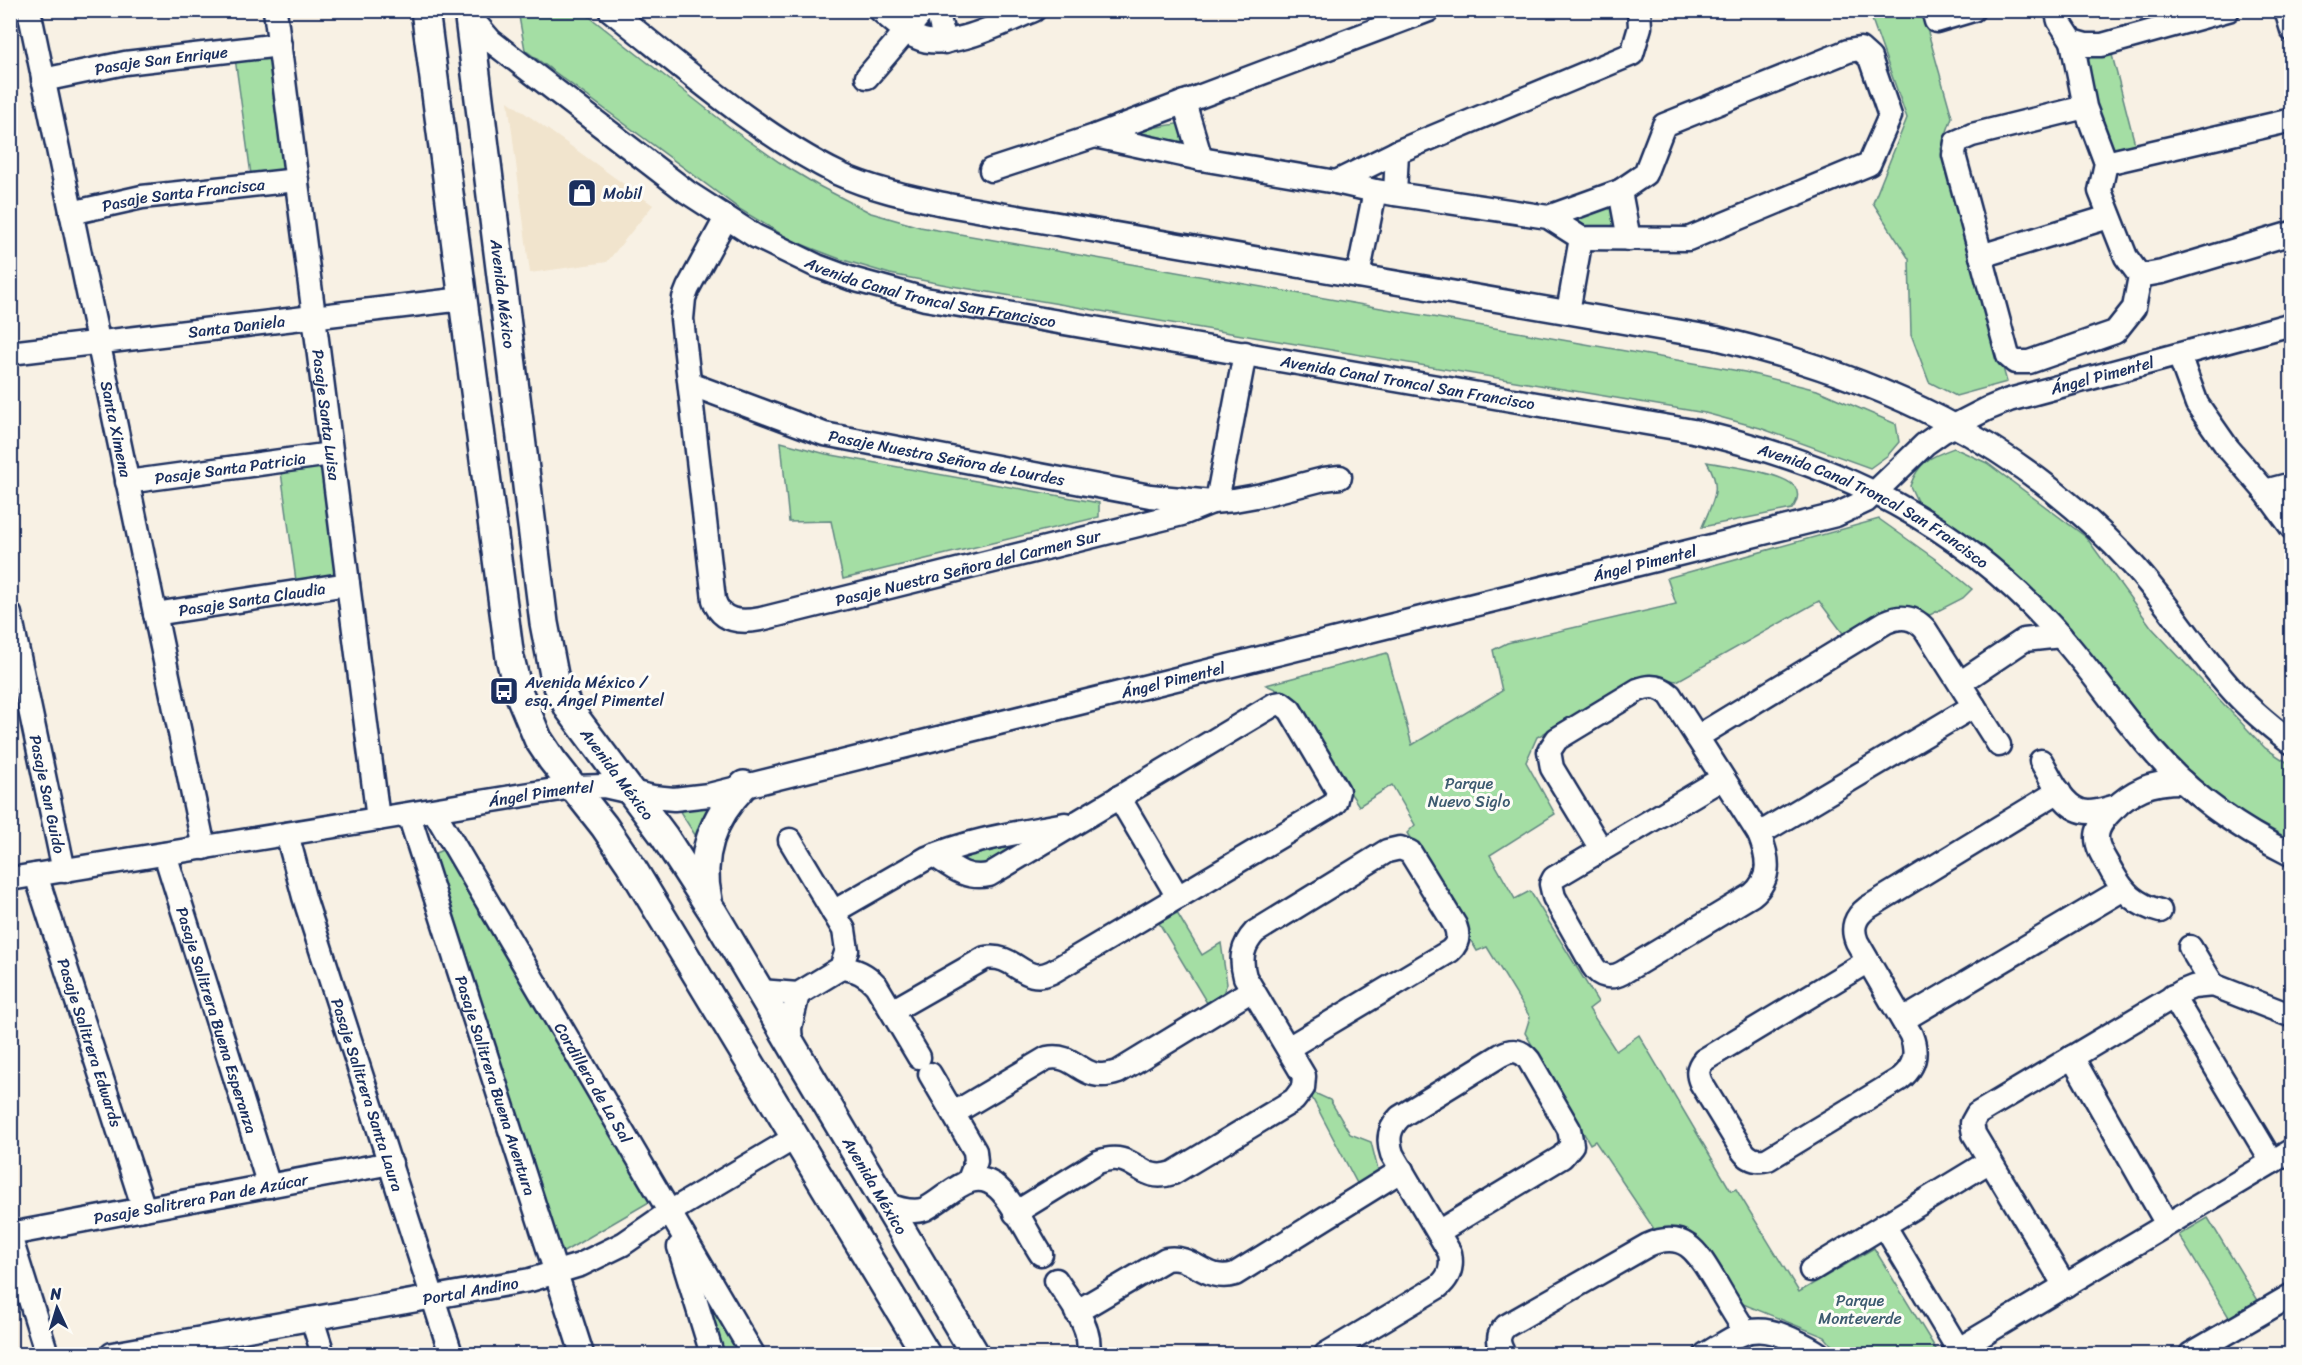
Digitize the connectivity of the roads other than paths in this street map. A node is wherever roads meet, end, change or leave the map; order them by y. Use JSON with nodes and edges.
{"nodes":[{"id":1,"x":29,"y":10,"type":"edge"},
{"id":2,"x":275,"y":10,"type":"edge"},
{"id":3,"x":424,"y":10,"type":"edge"},
{"id":4,"x":610,"y":10,"type":"edge"},
{"id":5,"x":880,"y":10,"type":"edge"},
{"id":6,"x":924,"y":10,"type":"edge"},
{"id":7,"x":937,"y":10,"type":"edge"},
{"id":8,"x":1034,"y":10,"type":"edge"},
{"id":9,"x":1429,"y":10,"type":"edge"},
{"id":10,"x":1639,"y":10,"type":"edge"},
{"id":11,"x":1933,"y":10,"type":"edge"},
{"id":12,"x":1974,"y":10,"type":"edge"},
{"id":13,"x":2056,"y":10,"type":"edge"},
{"id":14,"x":2228,"y":10,"type":"edge"},
{"id":15,"x":2286,"y":10,"type":"edge"},
{"id":16,"x":467,"y":12,"type":"edge"},
{"id":17,"x":2292,"y":30,"type":"edge"},
{"id":18,"x":906,"y":31,"type":"junction"},
{"id":19,"x":2072,"y":41,"type":"junction"},
{"id":20,"x":945,"y":42,"type":"junction"},
{"id":21,"x":280,"y":45,"type":"junction"},
{"id":22,"x":867,"y":76,"type":"dead end"},
{"id":23,"x":43,"y":80,"type":"junction"},
{"id":24,"x":1184,"y":102,"type":"junction"},
{"id":25,"x":2085,"y":107,"type":"junction"},
{"id":26,"x":2292,"y":120,"type":"edge"},
{"id":27,"x":1095,"y":136,"type":"junction"},
{"id":28,"x":1397,"y":152,"type":"junction"},
{"id":29,"x":1201,"y":159,"type":"junction"},
{"id":30,"x":2106,"y":163,"type":"junction"},
{"id":31,"x":991,"y":170,"type":"dead end"},
{"id":32,"x":297,"y":180,"type":"junction"},
{"id":33,"x":1336,"y":182,"type":"junction"},
{"id":34,"x":1620,"y":191,"type":"junction"},
{"id":35,"x":1385,"y":192,"type":"junction"},
{"id":36,"x":71,"y":213,"type":"junction"},
{"id":37,"x":1548,"y":217,"type":"junction"},
{"id":38,"x":2109,"y":217,"type":"junction"},
{"id":39,"x":726,"y":218,"type":"junction"},
{"id":40,"x":2292,"y":234,"type":"edge"},
{"id":41,"x":1581,"y":238,"type":"junction"},
{"id":42,"x":1629,"y":239,"type":"junction"},
{"id":43,"x":1981,"y":256,"type":"junction"},
{"id":44,"x":1358,"y":276,"type":"junction"},
{"id":45,"x":2140,"y":276,"type":"junction"},
{"id":46,"x":463,"y":299,"type":"junction"},
{"id":47,"x":1568,"y":312,"type":"junction"},
{"id":48,"x":314,"y":317,"type":"junction"},
{"id":49,"x":2292,"y":324,"type":"edge"},
{"id":50,"x":99,"y":343,"type":"junction"},
{"id":51,"x":10,"y":353,"type":"edge"},
{"id":52,"x":1245,"y":354,"type":"junction"},
{"id":53,"x":2179,"y":355,"type":"junction"},
{"id":54,"x":690,"y":384,"type":"junction"},
{"id":55,"x":1955,"y":424,"type":"junction"},
{"id":56,"x":331,"y":454,"type":"junction"},
{"id":57,"x":1340,"y":477,"type":"dead end"},
{"id":58,"x":128,"y":482,"type":"junction"},
{"id":59,"x":2292,"y":484,"type":"edge"},
{"id":60,"x":2265,"y":491,"type":"junction"},
{"id":61,"x":1876,"y":492,"type":"junction"},
{"id":62,"x":1214,"y":501,"type":"junction"},
{"id":63,"x":2292,"y":528,"type":"edge"},
{"id":64,"x":348,"y":584,"type":"junction"},
{"id":65,"x":2033,"y":607,"type":"junction"},
{"id":66,"x":10,"y":614,"type":"edge"},
{"id":67,"x":155,"y":614,"type":"junction"},
{"id":68,"x":2061,"y":636,"type":"junction"},
{"id":69,"x":2024,"y":640,"type":"junction"},
{"id":70,"x":1960,"y":683,"type":"junction"},
{"id":71,"x":1974,"y":706,"type":"junction"},
{"id":72,"x":1697,"y":737,"type":"junction"},
{"id":73,"x":2292,"y":743,"type":"edge"},
{"id":74,"x":1999,"y":745,"type":"dead end"},
{"id":75,"x":2151,"y":750,"type":"junction"},
{"id":76,"x":2041,"y":761,"type":"dead end"},
{"id":77,"x":1723,"y":778,"type":"junction"},
{"id":78,"x":2183,"y":782,"type":"junction"},
{"id":79,"x":744,"y":785,"type":"junction"},
{"id":80,"x":573,"y":788,"type":"junction"},
{"id":81,"x":2142,"y":789,"type":"junction"},
{"id":82,"x":2059,"y":791,"type":"junction"},
{"id":83,"x":633,"y":793,"type":"junction"},
{"id":84,"x":1119,"y":797,"type":"junction"},
{"id":85,"x":2117,"y":806,"type":"junction"},
{"id":86,"x":434,"y":811,"type":"junction"},
{"id":87,"x":409,"y":814,"type":"junction"},
{"id":88,"x":378,"y":819,"type":"junction"},
{"id":89,"x":1078,"y":822,"type":"junction"},
{"id":90,"x":287,"y":834,"type":"junction"},
{"id":91,"x":1758,"y":834,"type":"junction"},
{"id":92,"x":790,"y":840,"type":"dead end"},
{"id":93,"x":204,"y":848,"type":"junction"},
{"id":94,"x":1601,"y":849,"type":"junction"},
{"id":95,"x":165,"y":854,"type":"junction"},
{"id":96,"x":934,"y":855,"type":"junction"},
{"id":97,"x":2292,"y":855,"type":"edge"},
{"id":98,"x":64,"y":871,"type":"junction"},
{"id":99,"x":36,"y":875,"type":"junction"},
{"id":100,"x":10,"y":879,"type":"edge"},
{"id":101,"x":2122,"y":890,"type":"junction"},
{"id":102,"x":1178,"y":897,"type":"junction"},
{"id":103,"x":710,"y":907,"type":"junction"},
{"id":104,"x":2160,"y":911,"type":"dead end"},
{"id":105,"x":833,"y":912,"type":"junction"},
{"id":106,"x":2190,"y":947,"type":"dead end"},
{"id":107,"x":1868,"y":961,"type":"junction"},
{"id":108,"x":841,"y":968,"type":"junction"},
{"id":109,"x":2213,"y":985,"type":"junction"},
{"id":110,"x":1252,"y":990,"type":"junction"},
{"id":111,"x":760,"y":991,"type":"junction"},
{"id":112,"x":798,"y":994,"type":"junction"},
{"id":113,"x":2174,"y":996,"type":"junction"},
{"id":114,"x":892,"y":1011,"type":"junction"},
{"id":115,"x":2292,"y":1016,"type":"edge"},
{"id":116,"x":1903,"y":1020,"type":"junction"},
{"id":117,"x":791,"y":1045,"type":"junction"},
{"id":118,"x":1288,"y":1048,"type":"junction"},
{"id":119,"x":2072,"y":1057,"type":"junction"},
{"id":120,"x":954,"y":1113,"type":"junction"},
{"id":121,"x":796,"y":1137,"type":"junction"},
{"id":122,"x":2292,"y":1150,"type":"edge"},
{"id":123,"x":1990,"y":1161,"type":"junction"},
{"id":124,"x":2272,"y":1162,"type":"junction"},
{"id":125,"x":391,"y":1163,"type":"junction"},
{"id":126,"x":1402,"y":1170,"type":"junction"},
{"id":127,"x":969,"y":1180,"type":"junction"},
{"id":128,"x":269,"y":1186,"type":"junction"},
{"id":129,"x":885,"y":1204,"type":"junction"},
{"id":130,"x":144,"y":1209,"type":"junction"},
{"id":131,"x":924,"y":1210,"type":"junction"},
{"id":132,"x":668,"y":1213,"type":"junction"},
{"id":133,"x":1015,"y":1213,"type":"junction"},
{"id":134,"x":2167,"y":1224,"type":"junction"},
{"id":135,"x":1884,"y":1225,"type":"junction"},
{"id":136,"x":1438,"y":1232,"type":"junction"},
{"id":137,"x":10,"y":1235,"type":"edge"},
{"id":138,"x":1041,"y":1254,"type":"dead end"},
{"id":139,"x":916,"y":1257,"type":"junction"},
{"id":140,"x":1811,"y":1270,"type":"dead end"},
{"id":141,"x":557,"y":1273,"type":"junction"},
{"id":142,"x":1056,"y":1280,"type":"dead end"},
{"id":143,"x":2065,"y":1286,"type":"junction"},
{"id":144,"x":2292,"y":1295,"type":"edge"},
{"id":145,"x":433,"y":1297,"type":"junction"},
{"id":146,"x":1076,"y":1312,"type":"junction"},
{"id":147,"x":312,"y":1319,"type":"junction"},
{"id":148,"x":1745,"y":1331,"type":"junction"},
{"id":149,"x":185,"y":1348,"type":"edge"},
{"id":150,"x":1960,"y":1352,"type":"edge"},
{"id":151,"x":47,"y":1354,"type":"edge"},
{"id":152,"x":112,"y":1354,"type":"edge"},
{"id":153,"x":323,"y":1354,"type":"edge"},
{"id":154,"x":451,"y":1354,"type":"edge"},
{"id":155,"x":582,"y":1354,"type":"edge"},
{"id":156,"x":712,"y":1354,"type":"edge"},
{"id":157,"x":753,"y":1354,"type":"edge"},
{"id":158,"x":926,"y":1354,"type":"edge"},
{"id":159,"x":975,"y":1354,"type":"edge"},
{"id":160,"x":1088,"y":1354,"type":"edge"},
{"id":161,"x":1326,"y":1354,"type":"edge"},
{"id":162,"x":1503,"y":1354,"type":"edge"},
{"id":163,"x":1706,"y":1354,"type":"edge"},
{"id":164,"x":1819,"y":1354,"type":"edge"},
{"id":165,"x":2192,"y":1354,"type":"edge"}],
"edges":[{"from":1,"to":23,"type":"street","name":"Santa Ximena"},
{"from":2,"to":21,"type":"street","name":"Pasaje Santa Luisa"},
{"from":3,"to":46,"type":"main road"},
{"from":4,"to":44,"type":"street"},
{"from":5,"to":18,"type":"street"},
{"from":6,"to":18,"type":"street"},
{"from":7,"to":20,"type":"street"},
{"from":8,"to":20,"type":"street"},
{"from":9,"to":24,"type":"street"},
{"from":10,"to":28,"type":"street"},
{"from":11,"to":12,"type":"street"},
{"from":13,"to":19,"type":"street"},
{"from":14,"to":19,"type":"street"},
{"from":15,"to":17,"type":"street"},
{"from":16,"to":39,"type":"street","name":"Avenida Canal Troncal San Francisco"},
{"from":16,"to":83,"type":"main road","name":"Avenida México"},
{"from":18,"to":20,"type":"street"},
{"from":18,"to":22,"type":"street"},
{"from":19,"to":25,"type":"street"},
{"from":21,"to":23,"type":"street","name":"Pasaje San Enrique"},
{"from":21,"to":32,"type":"street","name":"Pasaje Santa Luisa"},
{"from":23,"to":36,"type":"street","name":"Santa Ximena"},
{"from":24,"to":27,"type":"street"},
{"from":24,"to":29,"type":"street"},
{"from":25,"to":30,"type":"street"},
{"from":25,"to":43,"type":"street"},
{"from":26,"to":30,"type":"street"},
{"from":27,"to":29,"type":"street"},
{"from":27,"to":31,"type":"street"},
{"from":28,"to":33,"type":"street"},
{"from":28,"to":35,"type":"street"},
{"from":29,"to":33,"type":"street"},
{"from":30,"to":38,"type":"street"},
{"from":32,"to":36,"type":"street","name":"Pasaje Santa Francisca"},
{"from":32,"to":48,"type":"street","name":"Pasaje Santa Luisa"},
{"from":33,"to":35,"type":"street"},
{"from":34,"to":37,"type":"street"},
{"from":34,"to":42,"type":"street"},
{"from":34,"to":42,"type":"street"},
{"from":35,"to":37,"type":"street"},
{"from":35,"to":44,"type":"street"},
{"from":36,"to":50,"type":"street","name":"Santa Ximena"},
{"from":37,"to":41,"type":"street"},
{"from":38,"to":43,"type":"street"},
{"from":38,"to":45,"type":"street"},
{"from":39,"to":52,"type":"street","name":"Avenida Canal Troncal San Francisco"},
{"from":39,"to":54,"type":"street"},
{"from":40,"to":45,"type":"street"},
{"from":41,"to":42,"type":"street"},
{"from":41,"to":47,"type":"street"},
{"from":43,"to":45,"type":"street"},
{"from":44,"to":47,"type":"street"},
{"from":46,"to":48,"type":"street","name":"Santa Daniela"},
{"from":46,"to":80,"type":"main road"},
{"from":47,"to":55,"type":"street"},
{"from":48,"to":50,"type":"street","name":"Santa Daniela"},
{"from":48,"to":56,"type":"street","name":"Pasaje Santa Luisa"},
{"from":49,"to":53,"type":"street","name":"Ángel Pimentel"},
{"from":50,"to":51,"type":"street","name":"Santa Daniela"},
{"from":50,"to":58,"type":"street","name":"Santa Ximena"},
{"from":52,"to":61,"type":"street","name":"Avenida Canal Troncal San Francisco"},
{"from":52,"to":62,"type":"street"},
{"from":53,"to":55,"type":"street","name":"Ángel Pimentel"},
{"from":53,"to":60,"type":"street"},
{"from":54,"to":62,"type":"street","name":"Pasaje Nuestra Señora de Lourdes"},
{"from":54,"to":62,"type":"street","name":"Pasaje Nuestra Señora del Carmen Sur"},
{"from":55,"to":61,"type":"street","name":"Ángel Pimentel"},
{"from":55,"to":73,"type":"street"},
{"from":56,"to":58,"type":"street","name":"Pasaje Santa Patricia"},
{"from":56,"to":64,"type":"street","name":"Pasaje Santa Luisa"},
{"from":57,"to":62,"type":"street"},
{"from":58,"to":67,"type":"street","name":"Santa Ximena"},
{"from":59,"to":60,"type":"street"},
{"from":60,"to":63,"type":"street"},
{"from":61,"to":65,"type":"street","name":"Avenida Canal Troncal San Francisco"},
{"from":61,"to":79,"type":"street","name":"Ángel Pimentel"},
{"from":64,"to":67,"type":"street","name":"Pasaje Santa Claudia"},
{"from":64,"to":88,"type":"street","name":"Pasaje Santa Luisa"},
{"from":65,"to":68,"type":"street","name":"Avenida Canal Troncal San Francisco"},
{"from":65,"to":69,"type":"street"},
{"from":66,"to":98,"type":"street","name":"Pasaje San Guido"},
{"from":67,"to":93,"type":"street","name":"Santa Ximena"},
{"from":68,"to":69,"type":"street"},
{"from":68,"to":75,"type":"street","name":"Avenida Canal Troncal San Francisco"},
{"from":69,"to":70,"type":"street"},
{"from":70,"to":71,"type":"street"},
{"from":70,"to":72,"type":"street"},
{"from":71,"to":74,"type":"street"},
{"from":71,"to":91,"type":"street"},
{"from":72,"to":77,"type":"street"},
{"from":72,"to":94,"type":"street"},
{"from":75,"to":78,"type":"street","name":"Avenida Canal Troncal San Francisco"},
{"from":75,"to":81,"type":"street"},
{"from":76,"to":82,"type":"street"},
{"from":77,"to":91,"type":"street"},
{"from":77,"to":94,"type":"street"},
{"from":78,"to":81,"type":"street"},
{"from":78,"to":97,"type":"street","name":"Avenida Canal Troncal San Francisco"},
{"from":79,"to":83,"type":"street","name":"Ángel Pimentel"},
{"from":79,"to":103,"type":"main road"},
{"from":80,"to":83,"type":"street","name":"Ángel Pimentel"},
{"from":80,"to":86,"type":"street","name":"Ángel Pimentel"},
{"from":80,"to":121,"type":"main road"},
{"from":81,"to":85,"type":"street"},
{"from":82,"to":85,"type":"street"},
{"from":82,"to":107,"type":"street"},
{"from":83,"to":103,"type":"main road","name":"Avenida México"},
{"from":84,"to":89,"type":"street"},
{"from":84,"to":102,"type":"street"},
{"from":84,"to":102,"type":"street"},
{"from":85,"to":101,"type":"street"},
{"from":86,"to":87,"type":"street","name":"Ángel Pimentel"},
{"from":86,"to":132,"type":"street","name":"Cordillera de La Sal"},
{"from":87,"to":88,"type":"street","name":"Ángel Pimentel"},
{"from":87,"to":141,"type":"street","name":"Pasaje Salitrera Buena Aventura"},
{"from":88,"to":90,"type":"street","name":"Ángel Pimentel"},
{"from":89,"to":96,"type":"street"},
{"from":89,"to":96,"type":"street"},
{"from":90,"to":93,"type":"street","name":"Ángel Pimentel"},
{"from":90,"to":125,"type":"street","name":"Pasaje Salitrera Santa Laura"},
{"from":91,"to":94,"type":"street"},
{"from":92,"to":105,"type":"street"},
{"from":93,"to":95,"type":"street","name":"Ángel Pimentel"},
{"from":95,"to":98,"type":"street","name":"Ángel Pimentel"},
{"from":95,"to":128,"type":"street","name":"Pasaje Salitrera Buena Esperanza"},
{"from":96,"to":105,"type":"street"},
{"from":98,"to":99,"type":"street","name":"Ángel Pimentel"},
{"from":99,"to":100,"type":"street","name":"Ángel Pimentel"},
{"from":99,"to":130,"type":"street","name":"Pasaje Salitrera Edwards"},
{"from":101,"to":104,"type":"street"},
{"from":101,"to":116,"type":"street"},
{"from":102,"to":114,"type":"street"},
{"from":103,"to":111,"type":"main road","name":"Avenida México"},
{"from":105,"to":108,"type":"street"},
{"from":106,"to":109,"type":"street"},
{"from":107,"to":116,"type":"street"},
{"from":107,"to":116,"type":"street"},
{"from":108,"to":112,"type":"street"},
{"from":108,"to":114,"type":"street"},
{"from":109,"to":113,"type":"street"},
{"from":109,"to":115,"type":"street"},
{"from":110,"to":118,"type":"street"},
{"from":110,"to":118,"type":"street"},
{"from":110,"to":120,"type":"street"},
{"from":111,"to":112,"type":"street"},
{"from":111,"to":117,"type":"main road","name":"Avenida México"},
{"from":112,"to":117,"type":"street"},
{"from":113,"to":119,"type":"street"},
{"from":113,"to":124,"type":"street"},
{"from":114,"to":120,"type":"street"},
{"from":117,"to":129,"type":"main road","name":"Avenida México"},
{"from":118,"to":133,"type":"street"},
{"from":119,"to":123,"type":"street"},
{"from":119,"to":134,"type":"street"},
{"from":120,"to":127,"type":"street"},
{"from":121,"to":132,"type":"street","name":"Portal Andino"},
{"from":121,"to":158,"type":"main road"},
{"from":122,"to":124,"type":"street"},
{"from":123,"to":135,"type":"street"},
{"from":123,"to":143,"type":"street"},
{"from":124,"to":134,"type":"street"},
{"from":125,"to":128,"type":"street","name":"Pasaje Salitrera Pan de Azúcar"},
{"from":125,"to":145,"type":"street","name":"Pasaje Salitrera Santa Laura"},
{"from":126,"to":136,"type":"street"},
{"from":126,"to":136,"type":"street"},
{"from":126,"to":146,"type":"street"},
{"from":127,"to":131,"type":"street"},
{"from":127,"to":133,"type":"street"},
{"from":128,"to":130,"type":"street","name":"Pasaje Salitrera Pan de Azúcar"},
{"from":129,"to":131,"type":"street"},
{"from":129,"to":139,"type":"main road","name":"Avenida México"},
{"from":130,"to":137,"type":"street","name":"Pasaje Salitrera Pan de Azúcar"},
{"from":131,"to":139,"type":"street"},
{"from":132,"to":141,"type":"street","name":"Portal Andino"},
{"from":132,"to":156,"type":"street"},
{"from":132,"to":157,"type":"street","name":"Cordillera de La Sal"},
{"from":133,"to":138,"type":"street"},
{"from":134,"to":143,"type":"street"},
{"from":135,"to":140,"type":"street"},
{"from":135,"to":150,"type":"street"},
{"from":136,"to":161,"type":"street"},
{"from":137,"to":151,"type":"street"},
{"from":139,"to":159,"type":"main road","name":"Avenida México"},
{"from":141,"to":145,"type":"street","name":"Portal Andino"},
{"from":141,"to":155,"type":"street","name":"Pasaje Salitrera Buena Aventura"},
{"from":142,"to":146,"type":"street"},
{"from":143,"to":150,"type":"street"},
{"from":144,"to":165,"type":"street"},
{"from":145,"to":147,"type":"street","name":"Portal Andino"},
{"from":145,"to":154,"type":"street","name":"Pasaje Salitrera Santa Laura"},
{"from":146,"to":160,"type":"street"},
{"from":147,"to":149,"type":"street","name":"Portal Andino"},
{"from":147,"to":153,"type":"street"},
{"from":148,"to":162,"type":"street"},
{"from":148,"to":163,"type":"street"},
{"from":148,"to":164,"type":"street"},
{"from":149,"to":152,"type":"street","name":"Portal Andino"}]}
